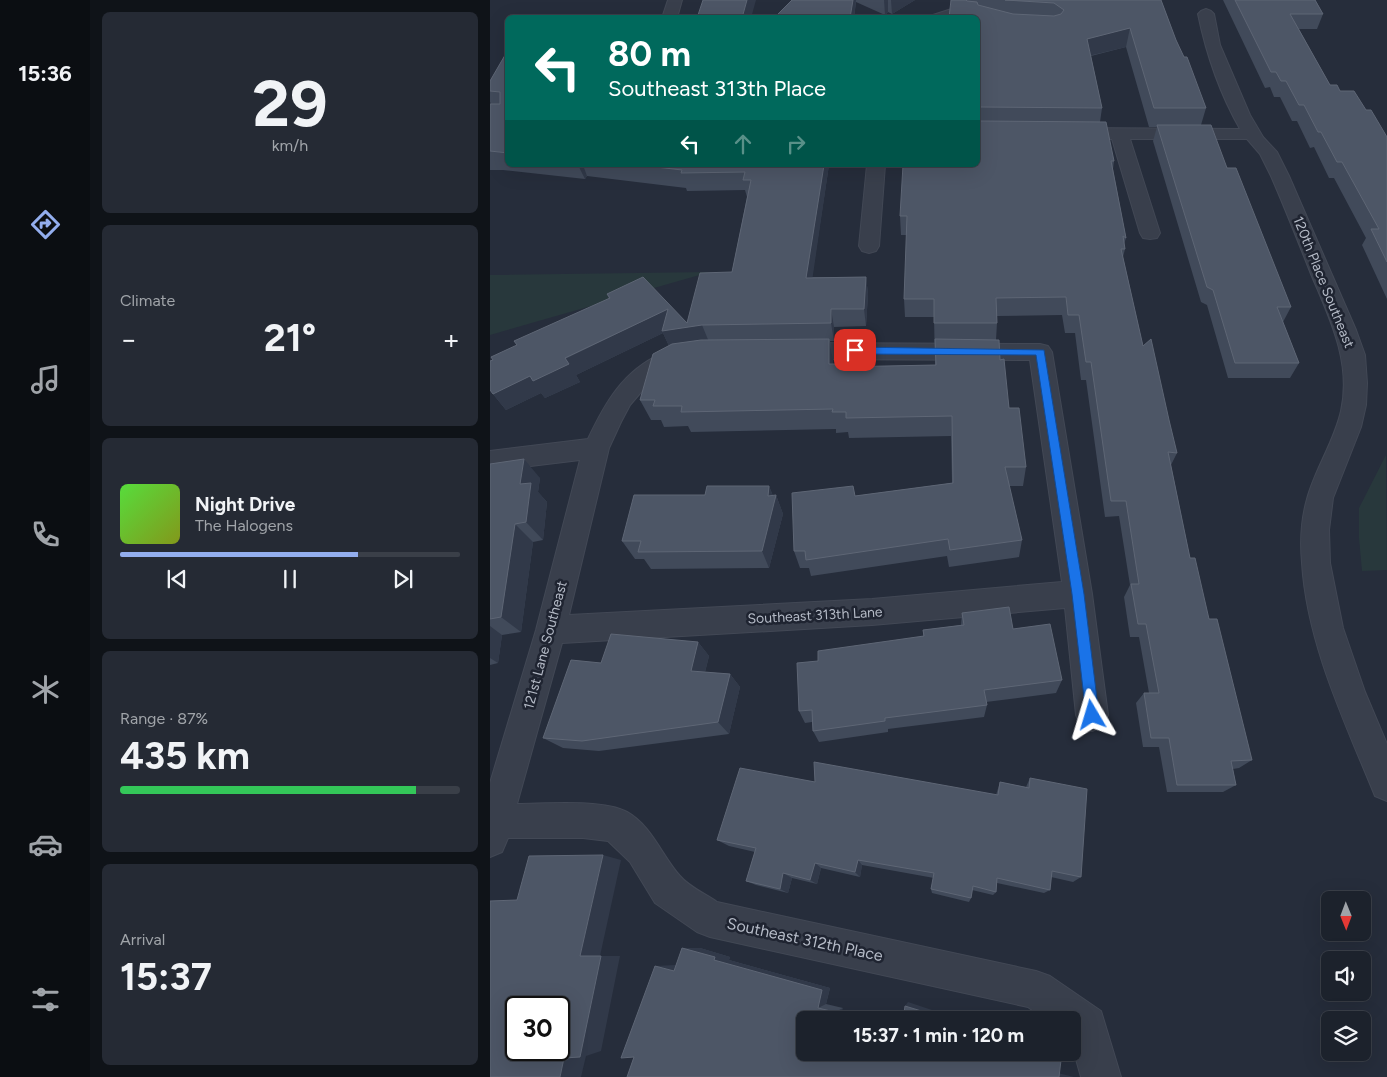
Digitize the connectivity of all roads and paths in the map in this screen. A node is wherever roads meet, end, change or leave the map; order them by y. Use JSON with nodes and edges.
{"nodes":[{"id":1,"x":675,"y":0,"type":"edge"},
{"id":2,"x":959,"y":5,"type":"edge"},
{"id":3,"x":1206,"y":14,"type":"dead end"},
{"id":4,"x":670,"y":15,"type":"edge"},
{"id":5,"x":943,"y":15,"type":"edge"},
{"id":6,"x":976,"y":15,"type":"edge"},
{"id":7,"x":1053,"y":133,"type":"edge"},
{"id":8,"x":1120,"y":134,"type":"junction"},
{"id":9,"x":1252,"y":134,"type":"junction"},
{"id":10,"x":876,"y":167,"type":"edge"},
{"id":11,"x":1150,"y":233,"type":"dead end"},
{"id":12,"x":870,"y":246,"type":"dead end"},
{"id":13,"x":777,"y":352,"type":"edge"},
{"id":14,"x":701,"y":353,"type":"edge"},
{"id":15,"x":596,"y":448,"type":"junction"},
{"id":16,"x":490,"y":461,"type":"edge"},
{"id":17,"x":1078,"y":594,"type":"junction"},
{"id":18,"x":551,"y":630,"type":"junction"},
{"id":19,"x":1092,"y":715,"type":"dead end"},
{"id":20,"x":1387,"y":784,"type":"edge"},
{"id":21,"x":493,"y":831,"type":"edge"},
{"id":22,"x":1101,"y":1077,"type":"edge"}],
"edges":[{"from":1,"to":4,"type":"street"},
{"from":2,"to":5,"type":"street"},
{"from":2,"to":6,"type":"street"},
{"from":3,"to":9,"type":"street","name":"120th Place Southeast"},
{"from":7,"to":8,"type":"street"},
{"from":8,"to":9,"type":"street"},
{"from":8,"to":11,"type":"street"},
{"from":9,"to":20,"type":"street","name":"120th Place Southeast"},
{"from":10,"to":12,"type":"street"},
{"from":13,"to":17,"type":"street"},
{"from":14,"to":15,"type":"street","name":"121st Lane Southeast"},
{"from":15,"to":16,"type":"street"},
{"from":15,"to":18,"type":"street","name":"121st Lane Southeast"},
{"from":17,"to":18,"type":"street","name":"Southeast 313th Lane"},
{"from":17,"to":19,"type":"street"},
{"from":18,"to":21,"type":"street","name":"121st Lane Southeast"},
{"from":21,"to":22,"type":"street","name":"Southeast 312th Place"}]}
